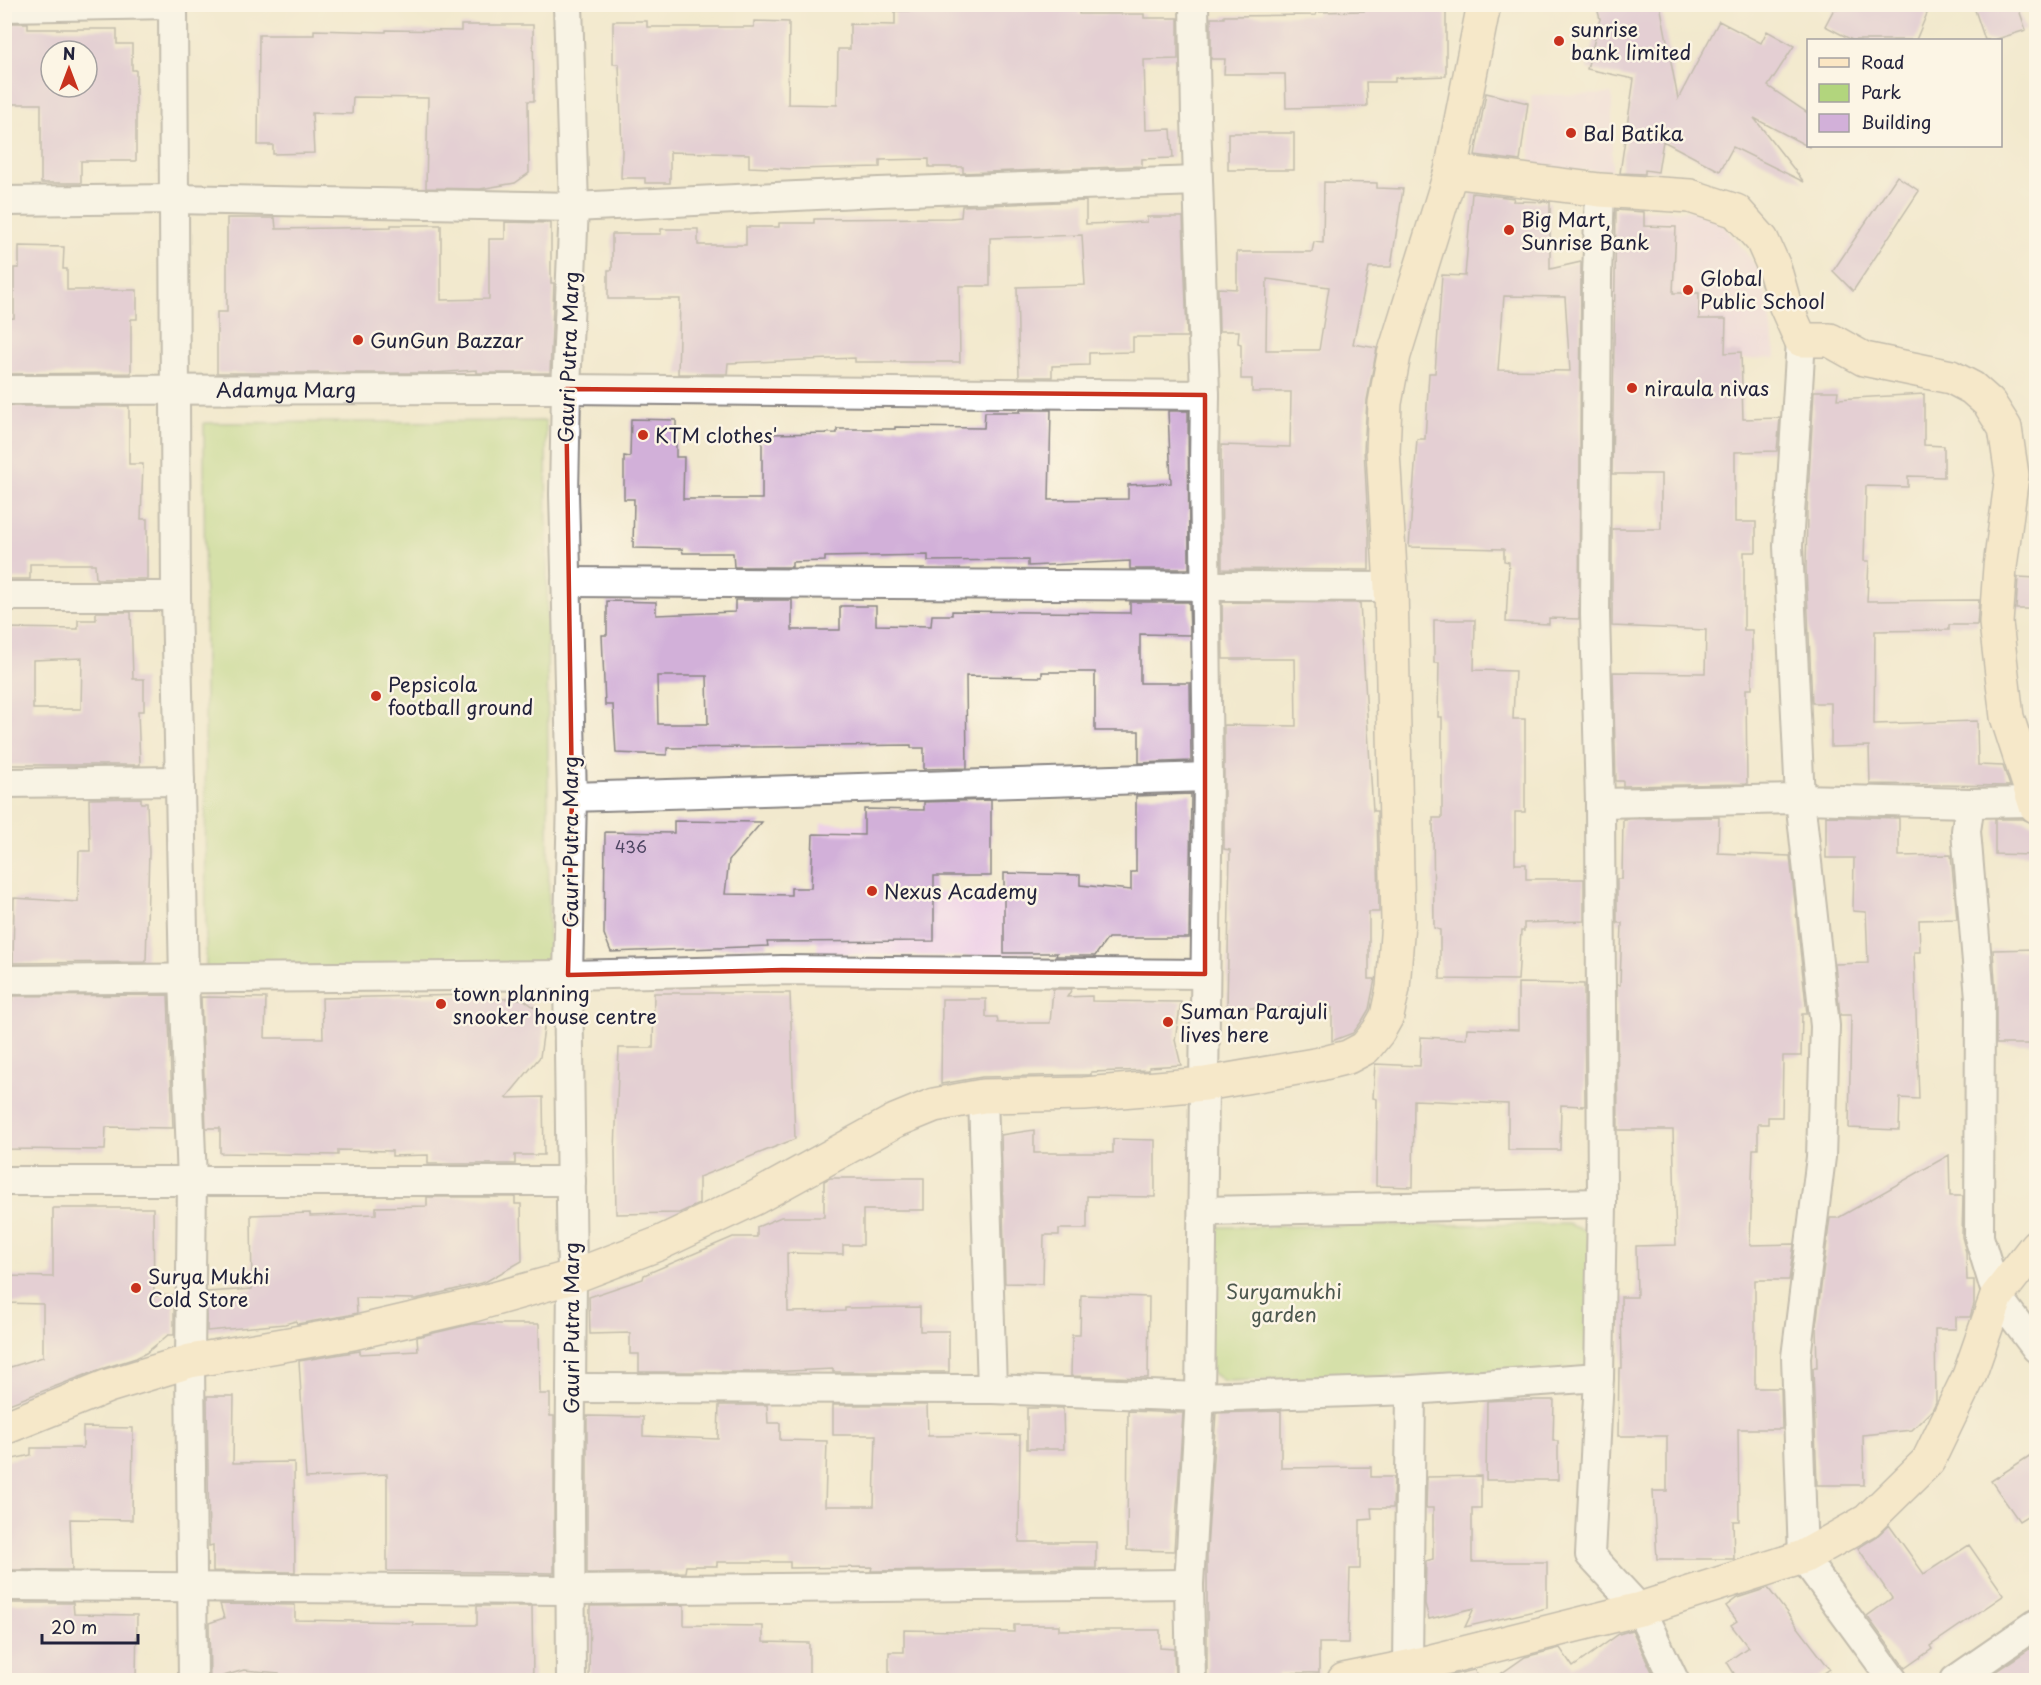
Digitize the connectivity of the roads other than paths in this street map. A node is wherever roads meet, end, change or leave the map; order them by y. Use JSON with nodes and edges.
{"nodes":[{"id":1,"x":173,"y":4,"type":"edge"},
{"id":2,"x":567,"y":4,"type":"edge"},
{"id":3,"x":1194,"y":4,"type":"edge"},
{"id":4,"x":1484,"y":4,"type":"edge"},
{"id":5,"x":4,"y":7,"type":"edge"},
{"id":6,"x":1451,"y":171,"type":"junction"},
{"id":7,"x":1198,"y":181,"type":"junction"},
{"id":8,"x":1600,"y":190,"type":"junction"},
{"id":9,"x":174,"y":199,"type":"junction"},
{"id":10,"x":4,"y":201,"type":"edge"},
{"id":11,"x":574,"y":207,"type":"junction"},
{"id":12,"x":1801,"y":340,"type":"junction"},
{"id":13,"x":176,"y":389,"type":"junction"},
{"id":14,"x":566,"y":389,"type":"junction"},
{"id":15,"x":4,"y":390,"type":"edge"},
{"id":16,"x":1205,"y":395,"type":"junction"},
{"id":17,"x":566,"y":582,"type":"junction"},
{"id":18,"x":1207,"y":585,"type":"junction"},
{"id":19,"x":1391,"y":587,"type":"junction"},
{"id":20,"x":176,"y":596,"type":"junction"},
{"id":21,"x":4,"y":597,"type":"edge"},
{"id":22,"x":1208,"y":777,"type":"junction"},
{"id":23,"x":180,"y":781,"type":"junction"},
{"id":24,"x":4,"y":783,"type":"edge"},
{"id":25,"x":572,"y":797,"type":"junction"},
{"id":26,"x":1800,"y":798,"type":"junction"},
{"id":27,"x":1600,"y":803,"type":"junction"},
{"id":28,"x":1970,"y":803,"type":"junction"},
{"id":29,"x":2035,"y":804,"type":"edge"},
{"id":30,"x":1205,"y":974,"type":"junction"},
{"id":31,"x":568,"y":975,"type":"junction"},
{"id":32,"x":184,"y":979,"type":"junction"},
{"id":33,"x":4,"y":980,"type":"edge"},
{"id":34,"x":1205,"y":1084,"type":"junction"},
{"id":35,"x":983,"y":1096,"type":"junction"},
{"id":36,"x":192,"y":1180,"type":"junction"},
{"id":37,"x":4,"y":1181,"type":"edge"},
{"id":38,"x":571,"y":1181,"type":"junction"},
{"id":39,"x":1602,"y":1203,"type":"junction"},
{"id":40,"x":1203,"y":1211,"type":"junction"},
{"id":41,"x":2037,"y":1246,"type":"edge"},
{"id":42,"x":572,"y":1277,"type":"junction"},
{"id":43,"x":1996,"y":1296,"type":"junction"},
{"id":44,"x":2037,"y":1348,"type":"edge"},
{"id":45,"x":190,"y":1361,"type":"junction"},
{"id":46,"x":1599,"y":1377,"type":"junction"},
{"id":47,"x":571,"y":1388,"type":"junction"},
{"id":48,"x":992,"y":1389,"type":"junction"},
{"id":49,"x":1412,"y":1390,"type":"junction"},
{"id":50,"x":1200,"y":1397,"type":"junction"},
{"id":51,"x":4,"y":1428,"type":"edge"},
{"id":52,"x":1803,"y":1557,"type":"junction"},
{"id":53,"x":1189,"y":1584,"type":"junction"},
{"id":54,"x":4,"y":1586,"type":"edge"},
{"id":55,"x":193,"y":1587,"type":"junction"},
{"id":56,"x":570,"y":1590,"type":"junction"},
{"id":57,"x":1640,"y":1609,"type":"junction"},
{"id":58,"x":2037,"y":1624,"type":"edge"},
{"id":59,"x":1413,"y":1674,"type":"edge"},
{"id":60,"x":193,"y":1680,"type":"edge"},
{"id":61,"x":571,"y":1680,"type":"edge"},
{"id":62,"x":1191,"y":1680,"type":"edge"},
{"id":63,"x":1344,"y":1680,"type":"edge"},
{"id":64,"x":1674,"y":1680,"type":"edge"},
{"id":65,"x":1893,"y":1680,"type":"edge"},
{"id":66,"x":1955,"y":1680,"type":"edge"}],
"edges":[{"from":1,"to":5,"type":"street"},
{"from":1,"to":9,"type":"street"},
{"from":2,"to":11,"type":"street","name":"Gauri Putra Marg"},
{"from":3,"to":7,"type":"street"},
{"from":4,"to":6,"type":"main road"},
{"from":6,"to":8,"type":"main road"},
{"from":6,"to":19,"type":"main road"},
{"from":7,"to":11,"type":"street"},
{"from":7,"to":16,"type":"street"},
{"from":8,"to":12,"type":"main road"},
{"from":8,"to":27,"type":"street"},
{"from":9,"to":10,"type":"street"},
{"from":9,"to":11,"type":"street"},
{"from":9,"to":13,"type":"street"},
{"from":11,"to":14,"type":"street","name":"Gauri Putra Marg"},
{"from":12,"to":26,"type":"street"},
{"from":12,"to":29,"type":"main road"},
{"from":13,"to":14,"type":"street","name":"Adamya Marg"},
{"from":13,"to":15,"type":"street","name":"Adamya Marg"},
{"from":13,"to":20,"type":"street"},
{"from":14,"to":16,"type":"street","name":"Adamya Marg"},
{"from":14,"to":17,"type":"street","name":"Gauri Putra Marg"},
{"from":16,"to":18,"type":"street"},
{"from":17,"to":18,"type":"street"},
{"from":17,"to":25,"type":"street","name":"Gauri Putra Marg"},
{"from":18,"to":19,"type":"street"},
{"from":18,"to":22,"type":"street"},
{"from":19,"to":34,"type":"main road"},
{"from":20,"to":21,"type":"street"},
{"from":20,"to":23,"type":"street"},
{"from":22,"to":25,"type":"street"},
{"from":22,"to":30,"type":"street"},
{"from":23,"to":24,"type":"street"},
{"from":23,"to":32,"type":"street"},
{"from":25,"to":31,"type":"street","name":"Gauri Putra Marg"},
{"from":26,"to":27,"type":"street"},
{"from":26,"to":28,"type":"street"},
{"from":26,"to":52,"type":"street"},
{"from":27,"to":39,"type":"street"},
{"from":28,"to":29,"type":"street"},
{"from":28,"to":43,"type":"street"},
{"from":30,"to":31,"type":"street"},
{"from":30,"to":34,"type":"street"},
{"from":31,"to":32,"type":"street"},
{"from":31,"to":38,"type":"street","name":"Gauri Putra Marg"},
{"from":32,"to":33,"type":"street"},
{"from":32,"to":36,"type":"street"},
{"from":34,"to":35,"type":"main road"},
{"from":34,"to":40,"type":"street"},
{"from":35,"to":42,"type":"main road"},
{"from":35,"to":48,"type":"street"},
{"from":36,"to":37,"type":"street"},
{"from":36,"to":38,"type":"street"},
{"from":36,"to":45,"type":"street"},
{"from":38,"to":42,"type":"street","name":"Gauri Putra Marg"},
{"from":39,"to":40,"type":"street"},
{"from":39,"to":46,"type":"street"},
{"from":40,"to":50,"type":"street"},
{"from":41,"to":43,"type":"main road"},
{"from":42,"to":45,"type":"main road"},
{"from":42,"to":47,"type":"street","name":"Gauri Putra Marg"},
{"from":43,"to":44,"type":"street"},
{"from":43,"to":52,"type":"main road"},
{"from":45,"to":51,"type":"main road"},
{"from":45,"to":55,"type":"street"},
{"from":46,"to":49,"type":"street"},
{"from":46,"to":57,"type":"street"},
{"from":47,"to":48,"type":"street"},
{"from":47,"to":56,"type":"street","name":"Gauri Putra Marg"},
{"from":48,"to":50,"type":"street"},
{"from":49,"to":50,"type":"street"},
{"from":49,"to":59,"type":"street"},
{"from":50,"to":53,"type":"street"},
{"from":52,"to":57,"type":"main road"},
{"from":52,"to":65,"type":"street"},
{"from":53,"to":56,"type":"street"},
{"from":53,"to":62,"type":"street"},
{"from":54,"to":55,"type":"street"},
{"from":55,"to":56,"type":"street"},
{"from":55,"to":60,"type":"street"},
{"from":56,"to":61,"type":"street","name":"Gauri Putra Marg"},
{"from":57,"to":59,"type":"main road"},
{"from":57,"to":64,"type":"street"},
{"from":58,"to":66,"type":"street"},
{"from":59,"to":63,"type":"main road"}]}
